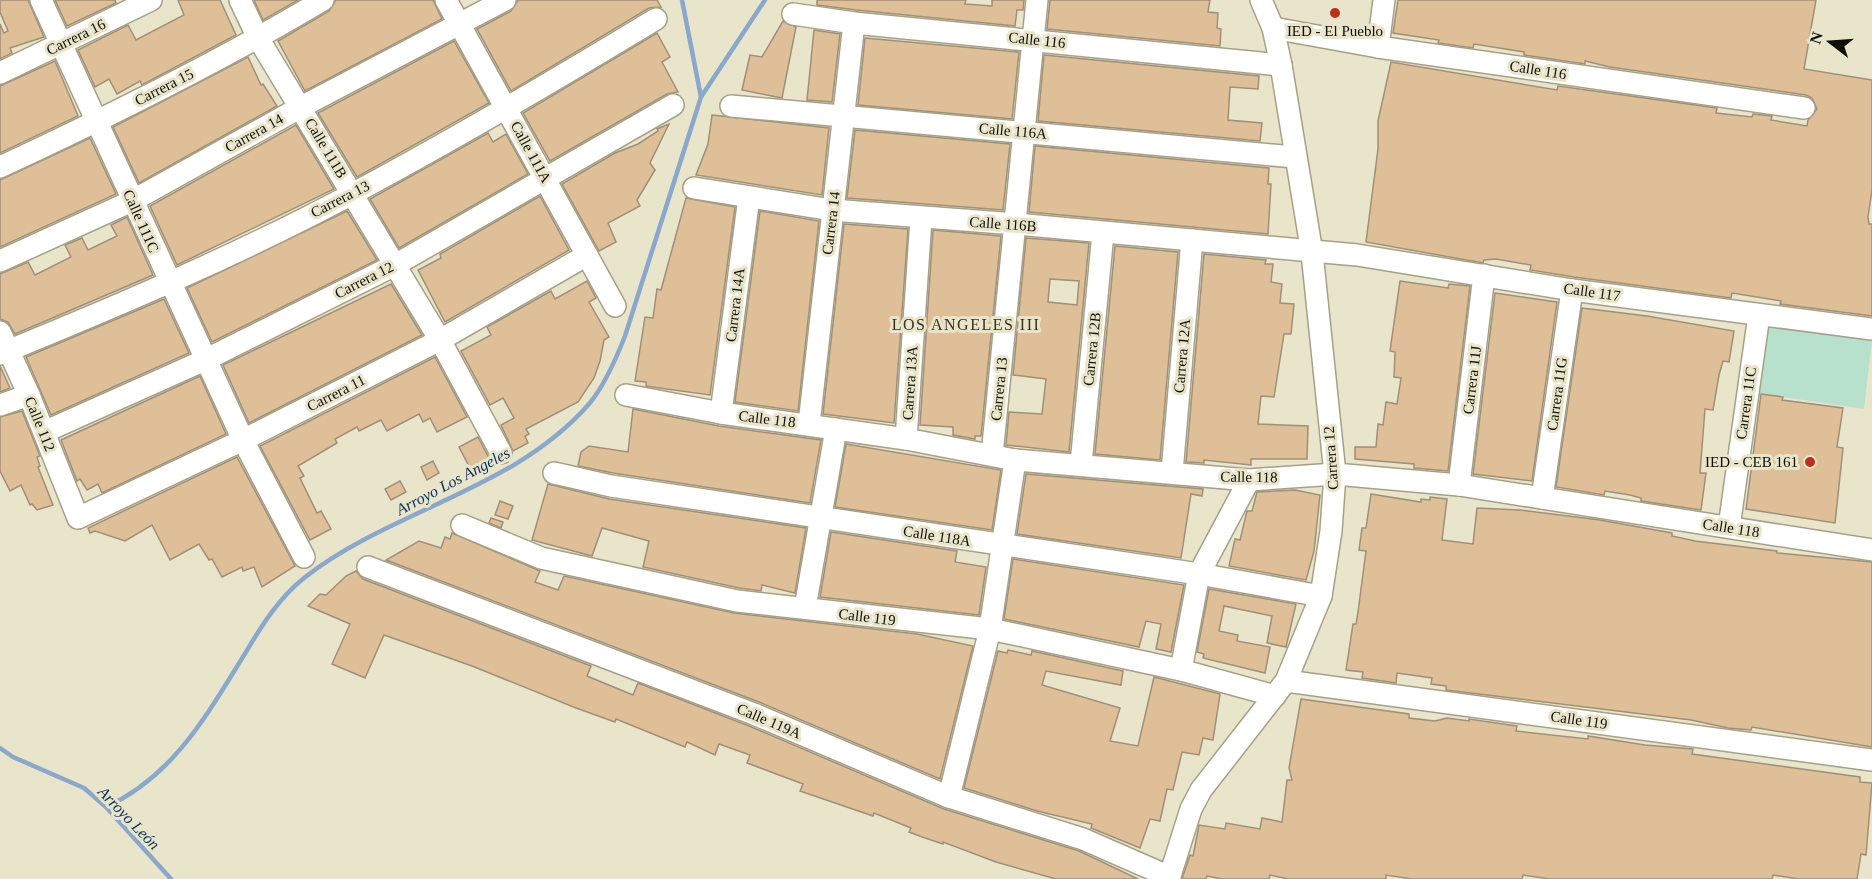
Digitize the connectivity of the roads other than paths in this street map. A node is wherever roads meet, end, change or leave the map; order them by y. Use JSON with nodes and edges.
{"nodes":[{"id":1,"x":41,"y":0,"type":"edge"},
{"id":2,"x":151,"y":0,"type":"edge"},
{"id":3,"x":240,"y":0,"type":"edge"},
{"id":4,"x":323,"y":0,"type":"edge"},
{"id":5,"x":446,"y":0,"type":"edge"},
{"id":6,"x":505,"y":0,"type":"edge"},
{"id":7,"x":1037,"y":0,"type":"edge"},
{"id":8,"x":1261,"y":0,"type":"edge"},
{"id":9,"x":1384,"y":0,"type":"edge"},
{"id":10,"x":793,"y":14,"type":"dead end"},
{"id":11,"x":656,"y":19,"type":"dead end"},
{"id":12,"x":458,"y":23,"type":"junction"},
{"id":13,"x":854,"y":23,"type":"junction"},
{"id":14,"x":1273,"y":28,"type":"junction"},
{"id":15,"x":258,"y":38,"type":"junction"},
{"id":16,"x":1033,"y":40,"type":"junction"},
{"id":17,"x":62,"y":45,"type":"junction"},
{"id":18,"x":1378,"y":47,"type":"junction"},
{"id":19,"x":1281,"y":65,"type":"junction"},
{"id":20,"x":0,"y":73,"type":"edge"},
{"id":21,"x":673,"y":105,"type":"dead end"},
{"id":22,"x":731,"y":106,"type":"dead end"},
{"id":23,"x":301,"y":107,"type":"junction"},
{"id":24,"x":1804,"y":108,"type":"dead end"},
{"id":25,"x":507,"y":109,"type":"junction"},
{"id":26,"x":846,"y":116,"type":"junction"},
{"id":27,"x":96,"y":122,"type":"junction"},
{"id":28,"x":1024,"y":132,"type":"junction"},
{"id":29,"x":1294,"y":158,"type":"junction"},
{"id":30,"x":0,"y":166,"type":"edge"},
{"id":31,"x":546,"y":179,"type":"junction"},
{"id":32,"x":694,"y":188,"type":"dead end"},
{"id":33,"x":353,"y":194,"type":"junction"},
{"id":34,"x":749,"y":197,"type":"junction"},
{"id":35,"x":132,"y":201,"type":"junction"},
{"id":36,"x":832,"y":210,"type":"junction"},
{"id":37,"x":921,"y":219,"type":"junction"},
{"id":38,"x":1016,"y":224,"type":"junction"},
{"id":39,"x":1103,"y":233,"type":"junction"},
{"id":40,"x":1192,"y":240,"type":"junction"},
{"id":41,"x":1312,"y":253,"type":"junction"},
{"id":42,"x":587,"y":255,"type":"junction"},
{"id":43,"x":0,"y":261,"type":"edge"},
{"id":44,"x":395,"y":265,"type":"junction"},
{"id":45,"x":1484,"y":275,"type":"junction"},
{"id":46,"x":169,"y":284,"type":"junction"},
{"id":47,"x":1572,"y":290,"type":"junction"},
{"id":48,"x":615,"y":306,"type":"dead end"},
{"id":49,"x":1759,"y":315,"type":"junction"},
{"id":50,"x":1872,"y":329,"type":"edge"},
{"id":51,"x":440,"y":340,"type":"junction"},
{"id":52,"x":3,"y":346,"type":"edge"},
{"id":53,"x":205,"y":360,"type":"junction"},
{"id":54,"x":29,"y":395,"type":"junction"},
{"id":55,"x":626,"y":395,"type":"dead end"},
{"id":56,"x":0,"y":405,"type":"edge"},
{"id":57,"x":721,"y":413,"type":"junction"},
{"id":58,"x":809,"y":424,"type":"junction"},
{"id":59,"x":836,"y":429,"type":"junction"},
{"id":60,"x":44,"y":432,"type":"junction"},
{"id":61,"x":906,"y":439,"type":"junction"},
{"id":62,"x":243,"y":440,"type":"junction"},
{"id":63,"x":501,"y":453,"type":"dead end"},
{"id":64,"x":992,"y":455,"type":"junction"},
{"id":65,"x":1015,"y":460,"type":"junction"},
{"id":66,"x":1081,"y":464,"type":"junction"},
{"id":67,"x":1172,"y":472,"type":"junction"},
{"id":68,"x":554,"y":473,"type":"dead end"},
{"id":69,"x":1335,"y":474,"type":"junction"},
{"id":70,"x":1249,"y":480,"type":"junction"},
{"id":71,"x":1459,"y":485,"type":"junction"},
{"id":72,"x":1542,"y":498,"type":"junction"},
{"id":73,"x":819,"y":517,"type":"junction"},
{"id":74,"x":78,"y":519,"type":"joint"},
{"id":75,"x":462,"y":525,"type":"dead end"},
{"id":76,"x":1729,"y":527,"type":"junction"},
{"id":77,"x":1004,"y":547,"type":"junction"},
{"id":78,"x":1872,"y":550,"type":"edge"},
{"id":79,"x":304,"y":557,"type":"dead end"},
{"id":80,"x":368,"y":567,"type":"dead end"},
{"id":81,"x":1199,"y":574,"type":"junction"},
{"id":82,"x":1321,"y":596,"type":"junction"},
{"id":83,"x":805,"y":608,"type":"junction"},
{"id":84,"x":990,"y":629,"type":"junction"},
{"id":85,"x":1180,"y":670,"type":"junction"},
{"id":86,"x":1280,"y":688,"type":"junction"},
{"id":87,"x":1872,"y":760,"type":"edge"},
{"id":88,"x":949,"y":797,"type":"junction"},
{"id":89,"x":1170,"y":878,"type":"edge"}],
"edges":[{"from":1,"to":17,"type":"street","name":"Calle 111C"},
{"from":2,"to":17,"type":"street","name":"Carrera 16"},
{"from":3,"to":15,"type":"street","name":"Calle 111B"},
{"from":4,"to":15,"type":"street","name":"Carrera 15"},
{"from":5,"to":12,"type":"street","name":"Calle 111A"},
{"from":6,"to":12,"type":"street","name":"Carrera 14"},
{"from":7,"to":16,"type":"street","name":"Carrera 13"},
{"from":8,"to":14,"type":"street","name":"Carrera 12"},
{"from":9,"to":18,"type":"street"},
{"from":10,"to":13,"type":"street","name":"Calle 116"},
{"from":11,"to":25,"type":"street","name":"Carrera 13"},
{"from":12,"to":23,"type":"street","name":"Carrera 14"},
{"from":12,"to":25,"type":"street","name":"Calle 111A"},
{"from":13,"to":16,"type":"street","name":"Calle 116"},
{"from":13,"to":26,"type":"street","name":"Carrera 14"},
{"from":14,"to":18,"type":"street","name":"Calle 116"},
{"from":14,"to":19,"type":"street","name":"Carrera 12"},
{"from":15,"to":23,"type":"street","name":"Calle 111B"},
{"from":15,"to":27,"type":"street","name":"Carrera 15"},
{"from":16,"to":19,"type":"street","name":"Calle 116"},
{"from":16,"to":28,"type":"street","name":"Carrera 13"},
{"from":17,"to":20,"type":"street","name":"Carrera 16"},
{"from":17,"to":27,"type":"street","name":"Calle 111C"},
{"from":18,"to":24,"type":"street","name":"Calle 116"},
{"from":19,"to":29,"type":"street","name":"Carrera 12"},
{"from":21,"to":31,"type":"street","name":"Carrera 12"},
{"from":22,"to":26,"type":"street","name":"Calle 116A"},
{"from":23,"to":33,"type":"street","name":"Calle 111B"},
{"from":23,"to":35,"type":"street","name":"Carrera 14"},
{"from":25,"to":31,"type":"street","name":"Calle 111A"},
{"from":25,"to":33,"type":"street","name":"Carrera 13"},
{"from":26,"to":28,"type":"street","name":"Calle 116A"},
{"from":26,"to":36,"type":"street","name":"Carrera 14"},
{"from":27,"to":30,"type":"street","name":"Carrera 15"},
{"from":27,"to":35,"type":"street","name":"Calle 111C"},
{"from":28,"to":29,"type":"street","name":"Calle 116A"},
{"from":28,"to":38,"type":"street","name":"Carrera 13"},
{"from":29,"to":41,"type":"street","name":"Carrera 12"},
{"from":31,"to":42,"type":"street","name":"Calle 111A"},
{"from":31,"to":44,"type":"street","name":"Carrera 12"},
{"from":32,"to":34,"type":"street","name":"Calle 116B"},
{"from":33,"to":44,"type":"street","name":"Calle 111B"},
{"from":33,"to":46,"type":"street","name":"Carrera 13"},
{"from":34,"to":36,"type":"street","name":"Calle 116B"},
{"from":34,"to":57,"type":"street","name":"Carrera 14A"},
{"from":35,"to":43,"type":"street","name":"Carrera 14"},
{"from":35,"to":46,"type":"street","name":"Calle 111C"},
{"from":36,"to":37,"type":"street","name":"Calle 116B"},
{"from":36,"to":58,"type":"street","name":"Carrera 14"},
{"from":37,"to":38,"type":"street","name":"Calle 116B"},
{"from":37,"to":61,"type":"street","name":"Carrera 13A"},
{"from":38,"to":39,"type":"street","name":"Calle 116B"},
{"from":38,"to":64,"type":"street","name":"Carrera 13"},
{"from":39,"to":40,"type":"street","name":"Calle 116B"},
{"from":39,"to":66,"type":"street","name":"Carrera 12B"},
{"from":40,"to":41,"type":"street","name":"Calle 116B"},
{"from":40,"to":67,"type":"street","name":"Carrera 12A"},
{"from":41,"to":45,"type":"street","name":"Calle 117"},
{"from":41,"to":69,"type":"street","name":"Carrera 12"},
{"from":42,"to":48,"type":"street","name":"Calle 111A"},
{"from":42,"to":51,"type":"street","name":"Carrera 11"},
{"from":44,"to":51,"type":"street","name":"Calle 111B"},
{"from":44,"to":53,"type":"street","name":"Carrera 12"},
{"from":45,"to":47,"type":"street","name":"Calle 117"},
{"from":45,"to":71,"type":"street","name":"Carrera 11J"},
{"from":46,"to":52,"type":"street","name":"Carrera 13"},
{"from":46,"to":53,"type":"street","name":"Calle 111C"},
{"from":47,"to":49,"type":"street","name":"Calle 117"},
{"from":47,"to":72,"type":"street","name":"Carrera 11G"},
{"from":49,"to":50,"type":"street","name":"Calle 117"},
{"from":49,"to":76,"type":"street","name":"Carrera 11C"},
{"from":51,"to":62,"type":"street","name":"Carrera 11"},
{"from":51,"to":63,"type":"street","name":"Calle 111B"},
{"from":52,"to":54,"type":"street","name":"Calle 112"},
{"from":53,"to":60,"type":"street","name":"Carrera 12"},
{"from":53,"to":62,"type":"street","name":"Calle 111C"},
{"from":54,"to":56,"type":"street"},
{"from":54,"to":60,"type":"street","name":"Calle 112"},
{"from":55,"to":57,"type":"street","name":"Calle 118"},
{"from":57,"to":58,"type":"street","name":"Calle 118"},
{"from":58,"to":59,"type":"street","name":"Calle 118"},
{"from":59,"to":61,"type":"street","name":"Calle 118"},
{"from":59,"to":73,"type":"street"},
{"from":60,"to":74,"type":"street","name":"Calle 112"},
{"from":61,"to":64,"type":"street","name":"Calle 118"},
{"from":62,"to":74,"type":"street","name":"Carrera 11"},
{"from":62,"to":79,"type":"street","name":"Calle 111C"},
{"from":64,"to":65,"type":"street","name":"Calle 118"},
{"from":65,"to":66,"type":"street","name":"Calle 118"},
{"from":65,"to":77,"type":"street"},
{"from":66,"to":67,"type":"street","name":"Calle 118"},
{"from":67,"to":70,"type":"street","name":"Calle 118"},
{"from":68,"to":73,"type":"street","name":"Calle 118A"},
{"from":69,"to":70,"type":"street","name":"Calle 118"},
{"from":69,"to":71,"type":"street","name":"Calle 118"},
{"from":69,"to":82,"type":"street","name":"Carrera 12"},
{"from":70,"to":81,"type":"street"},
{"from":71,"to":72,"type":"street","name":"Calle 118"},
{"from":72,"to":76,"type":"street","name":"Calle 118"},
{"from":73,"to":77,"type":"street","name":"Calle 118A"},
{"from":73,"to":83,"type":"street"},
{"from":75,"to":83,"type":"street","name":"Calle 119"},
{"from":76,"to":78,"type":"street","name":"Calle 118"},
{"from":77,"to":81,"type":"street","name":"Calle 118A"},
{"from":77,"to":84,"type":"street"},
{"from":80,"to":88,"type":"street","name":"Calle 119A"},
{"from":81,"to":82,"type":"street","name":"Calle 118A"},
{"from":81,"to":85,"type":"street"},
{"from":82,"to":86,"type":"street","name":"Carrera 12"},
{"from":83,"to":84,"type":"street","name":"Calle 119"},
{"from":84,"to":85,"type":"street","name":"Calle 119"},
{"from":84,"to":88,"type":"street"},
{"from":85,"to":86,"type":"street","name":"Calle 119"},
{"from":86,"to":87,"type":"street","name":"Calle 119"},
{"from":86,"to":89,"type":"street","name":"Carrera 12"},
{"from":88,"to":89,"type":"street","name":"Calle 119A"}]}
